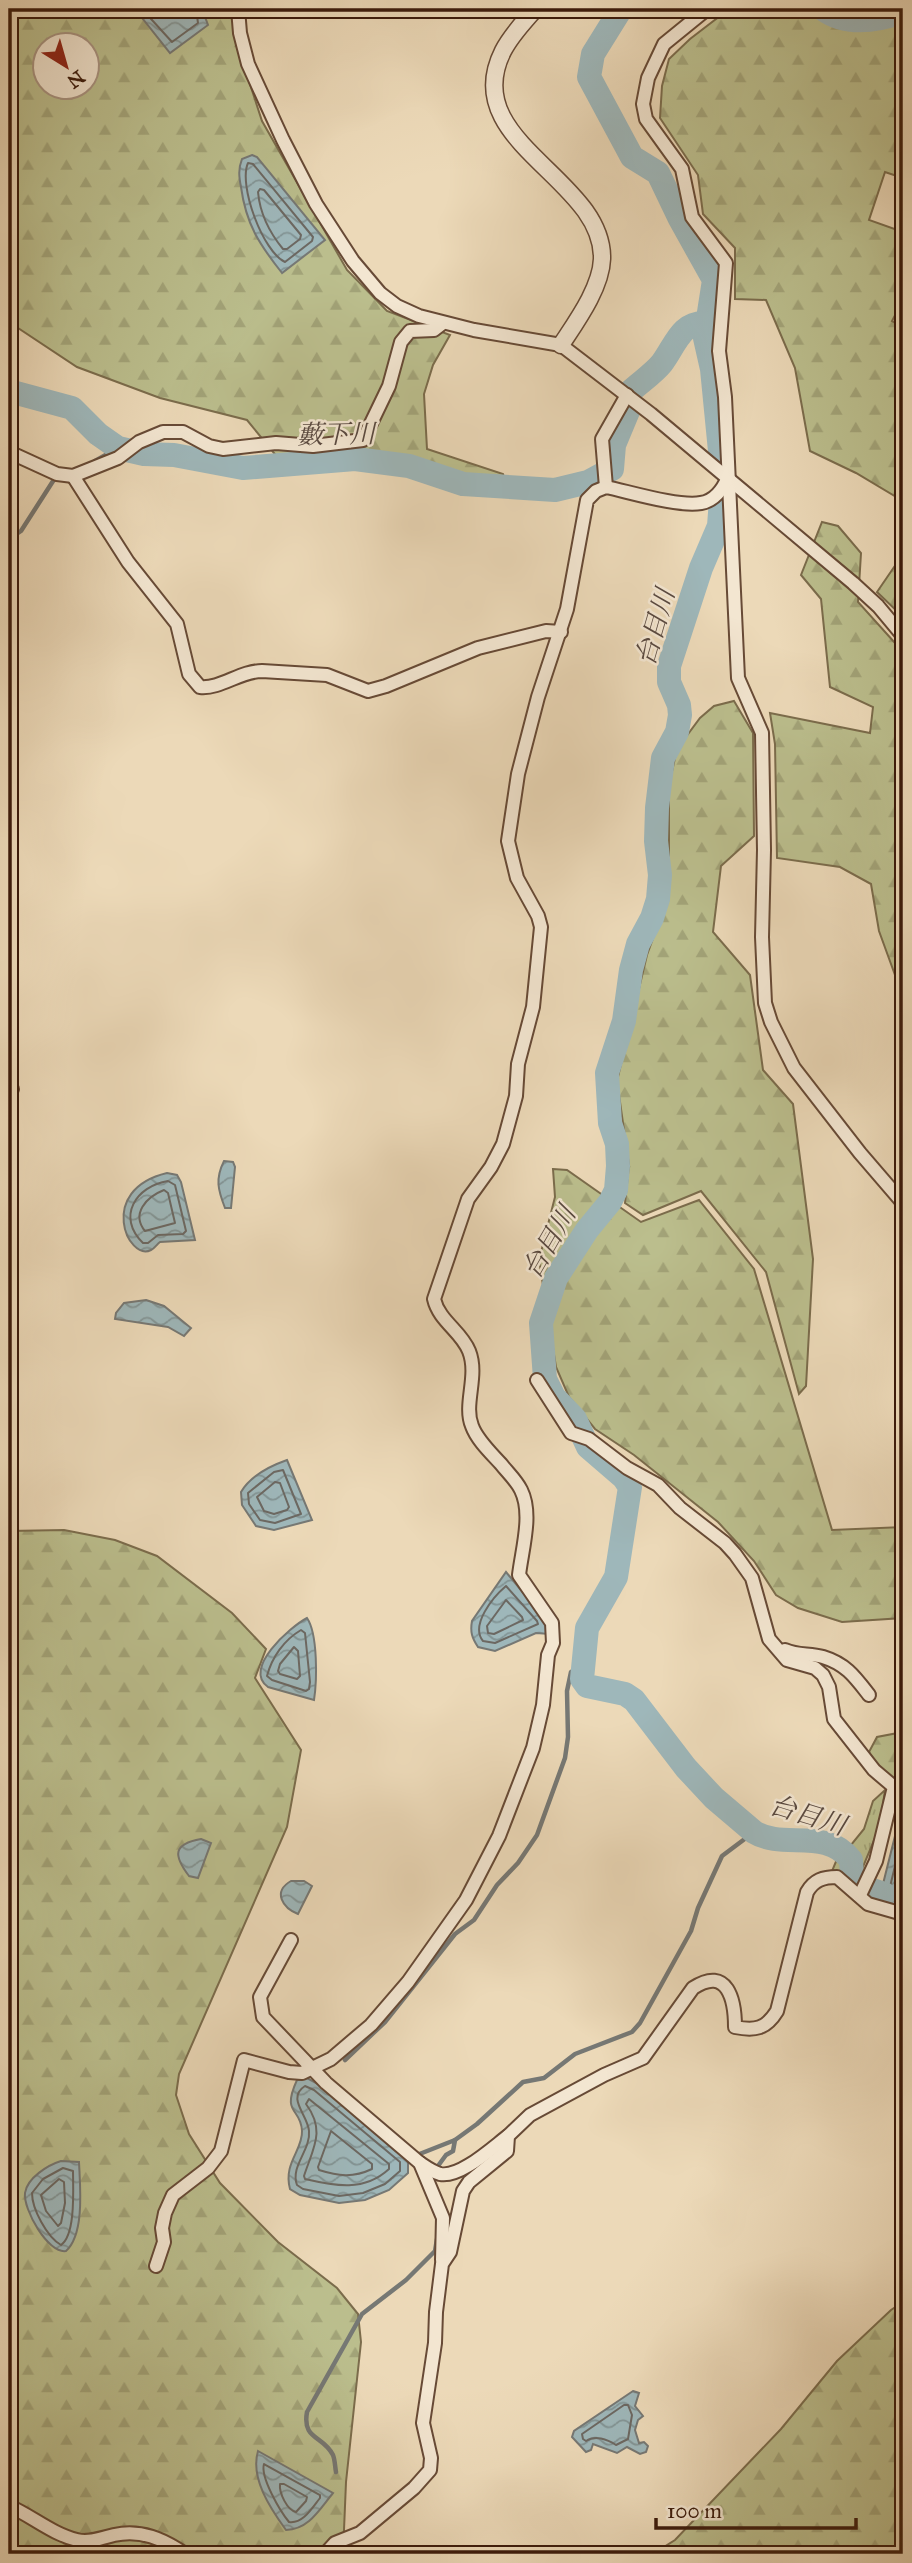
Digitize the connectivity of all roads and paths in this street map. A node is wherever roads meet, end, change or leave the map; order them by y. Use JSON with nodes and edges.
{"nodes":[{"id":1,"x":237,"y":9,"type":"edge"},
{"id":2,"x":535,"y":9,"type":"edge"},
{"id":3,"x":707,"y":9,"type":"edge"},
{"id":4,"x":443,"y":323,"type":"junction"},
{"id":5,"x":561,"y":345,"type":"junction"},
{"id":6,"x":627,"y":395,"type":"junction"},
{"id":7,"x":9,"y":452,"type":"edge"},
{"id":8,"x":73,"y":476,"type":"junction"},
{"id":9,"x":728,"y":477,"type":"junction"},
{"id":10,"x":605,"y":480,"type":"junction"},
{"id":11,"x":561,"y":632,"type":"junction"},
{"id":12,"x":903,"y":636,"type":"edge"},
{"id":13,"x":903,"y":1203,"type":"edge"},
{"id":14,"x":537,"y":1380,"type":"dead end"},
{"id":15,"x":763,"y":1622,"type":"junction"},
{"id":16,"x":869,"y":1695,"type":"dead end"},
{"id":17,"x":860,"y":1895,"type":"junction"},
{"id":18,"x":903,"y":1914,"type":"edge"},
{"id":19,"x":291,"y":1940,"type":"dead end"},
{"id":20,"x":314,"y":2069,"type":"junction"},
{"id":21,"x":508,"y":2136,"type":"junction"},
{"id":22,"x":420,"y":2163,"type":"junction"},
{"id":23,"x":442,"y":2264,"type":"junction"},
{"id":24,"x":156,"y":2266,"type":"dead end"},
{"id":25,"x":9,"y":2507,"type":"edge"},
{"id":26,"x":185,"y":2554,"type":"edge"},
{"id":27,"x":326,"y":2554,"type":"edge"}],
"edges":[{"from":1,"to":4,"type":"street"},
{"from":2,"to":5,"type":"street"},
{"from":3,"to":9,"type":"street"},
{"from":4,"to":5,"type":"street"},
{"from":4,"to":8,"type":"street"},
{"from":5,"to":6,"type":"street"},
{"from":6,"to":9,"type":"street"},
{"from":6,"to":10,"type":"street"},
{"from":7,"to":8,"type":"street"},
{"from":8,"to":11,"type":"street"},
{"from":9,"to":10,"type":"street"},
{"from":9,"to":12,"type":"street"},
{"from":9,"to":13,"type":"street"},
{"from":10,"to":11,"type":"street"},
{"from":11,"to":20,"type":"street"},
{"from":14,"to":15,"type":"street"},
{"from":15,"to":16,"type":"street"},
{"from":15,"to":17,"type":"street"},
{"from":17,"to":18,"type":"street"},
{"from":17,"to":21,"type":"street"},
{"from":19,"to":20,"type":"street"},
{"from":20,"to":22,"type":"street"},
{"from":20,"to":24,"type":"street"},
{"from":21,"to":22,"type":"street"},
{"from":21,"to":23,"type":"street"},
{"from":22,"to":23,"type":"street"},
{"from":23,"to":27,"type":"street"},
{"from":25,"to":26,"type":"street"}]}
